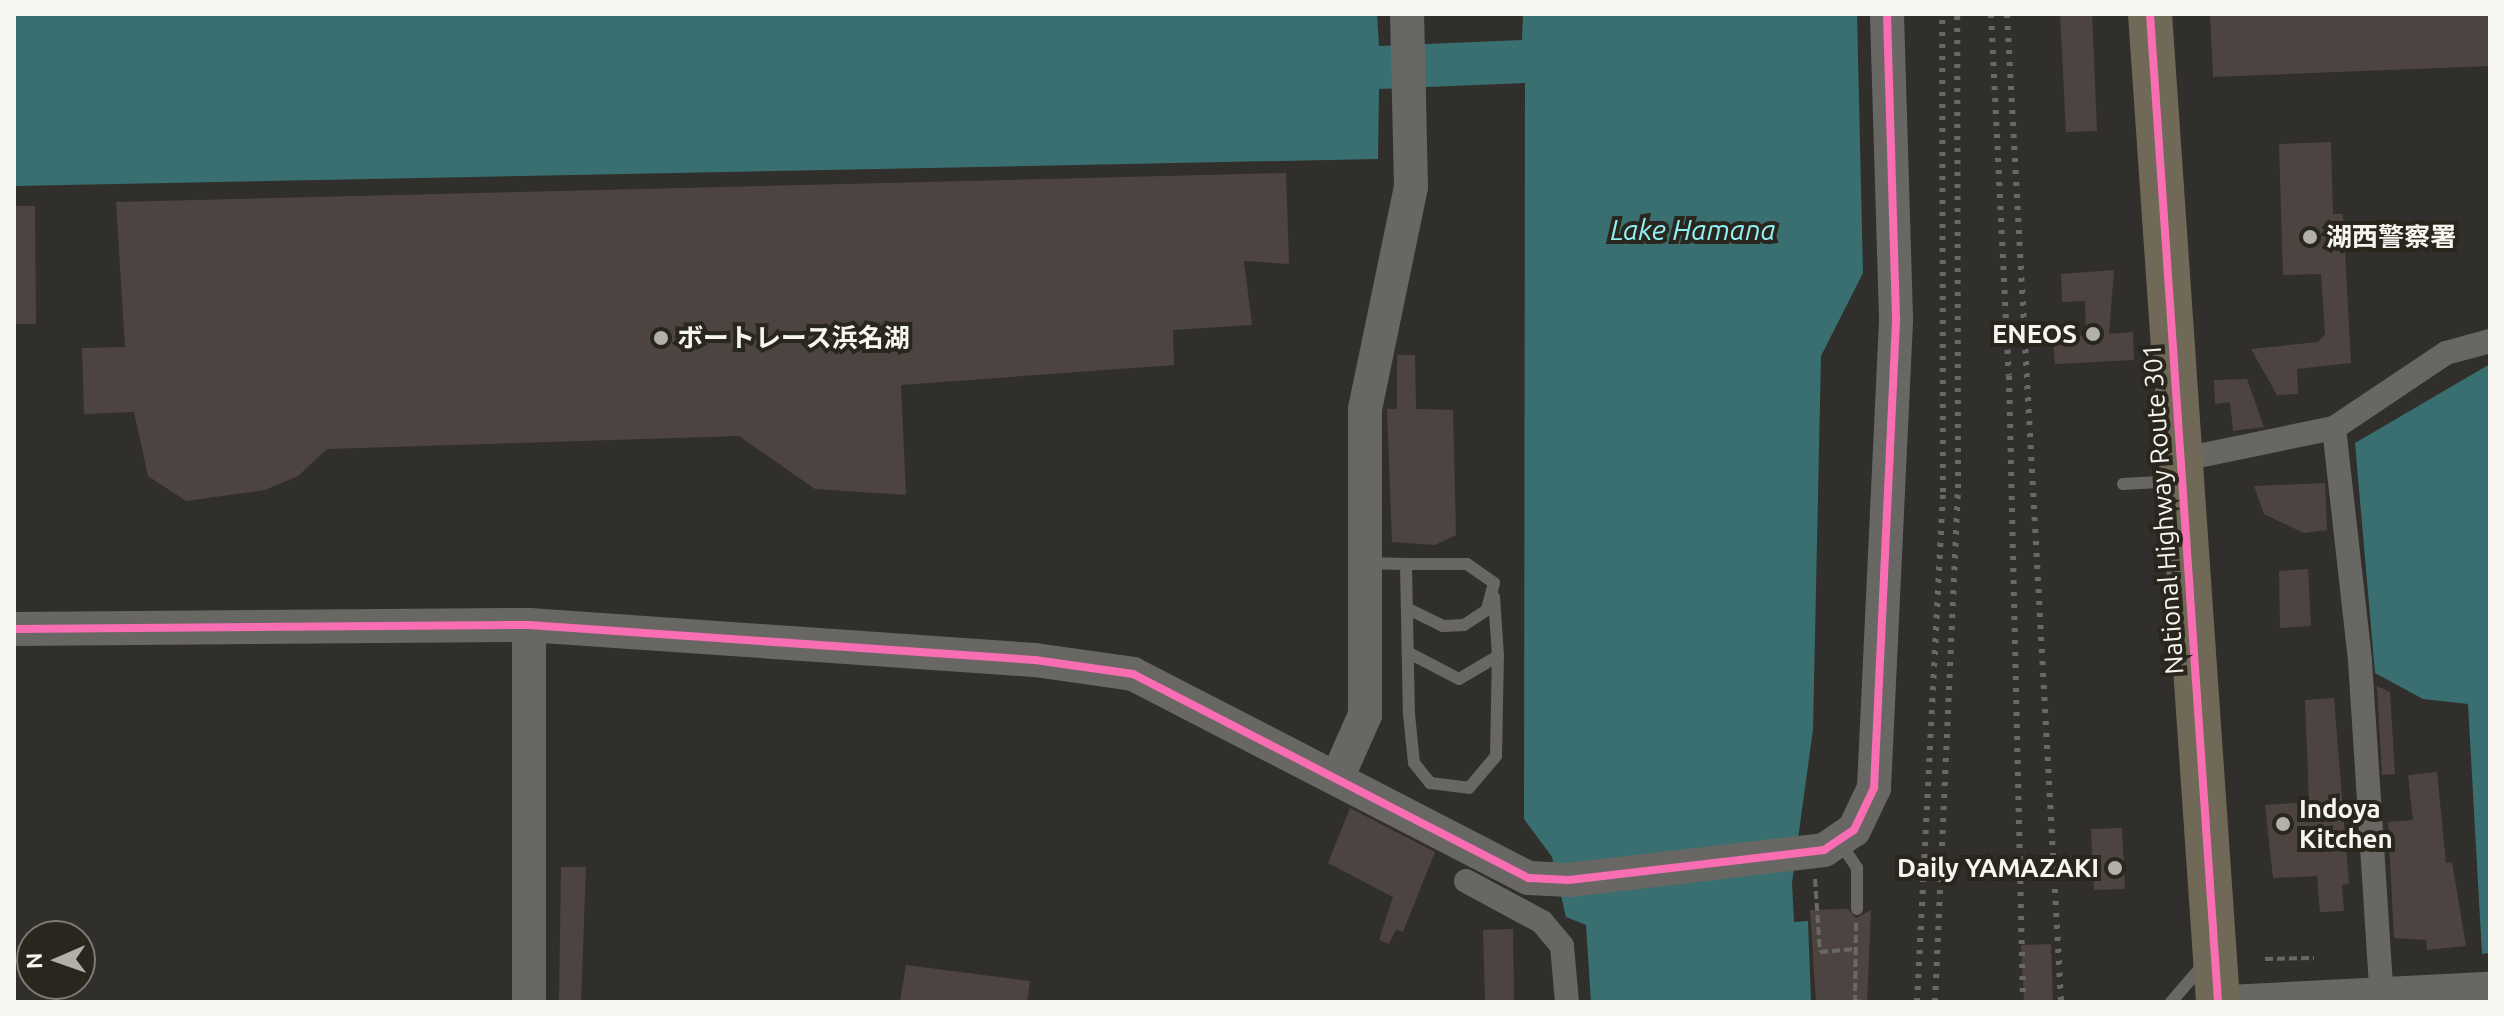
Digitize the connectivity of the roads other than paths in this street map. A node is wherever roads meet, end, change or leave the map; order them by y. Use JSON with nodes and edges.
{"nodes":[{"id":1,"x":1887,"y":14,"type":"edge"},
{"id":2,"x":2150,"y":14,"type":"edge"},
{"id":3,"x":1407,"y":27,"type":"edge"},
{"id":4,"x":2490,"y":341,"type":"edge"},
{"id":5,"x":2334,"y":428,"type":"junction"},
{"id":6,"x":2179,"y":470,"type":"junction"},
{"id":7,"x":2123,"y":484,"type":"dead end"},
{"id":8,"x":1364,"y":563,"type":"junction"},
{"id":9,"x":1406,"y":564,"type":"junction"},
{"id":10,"x":1494,"y":597,"type":"junction"},
{"id":11,"x":1408,"y":609,"type":"junction"},
{"id":12,"x":529,"y":625,"type":"junction"},
{"id":13,"x":14,"y":629,"type":"edge"},
{"id":14,"x":1409,"y":653,"type":"junction"},
{"id":15,"x":1498,"y":656,"type":"junction"},
{"id":16,"x":1338,"y":776,"type":"junction"},
{"id":17,"x":1841,"y":844,"type":"junction"},
{"id":18,"x":1466,"y":881,"type":"dead end"},
{"id":19,"x":1857,"y":909,"type":"road end"},
{"id":20,"x":2215,"y":952,"type":"junction"},
{"id":21,"x":2483,"y":992,"type":"edge"},
{"id":22,"x":2382,"y":998,"type":"edge"},
{"id":23,"x":529,"y":1002,"type":"edge"},
{"id":24,"x":1567,"y":1002,"type":"edge"},
{"id":25,"x":2171,"y":1002,"type":"edge"},
{"id":26,"x":2218,"y":1002,"type":"edge"},
{"id":27,"x":2229,"y":1002,"type":"edge"}],
"edges":[{"from":1,"to":17,"type":"street"},
{"from":2,"to":6,"type":"highway","name":"National Highway Route 301"},
{"from":3,"to":8,"type":"street"},
{"from":4,"to":5,"type":"street"},
{"from":5,"to":6,"type":"street"},
{"from":5,"to":22,"type":"street"},
{"from":6,"to":7,"type":"lane"},
{"from":6,"to":20,"type":"highway","name":"National Highway Route 301"},
{"from":8,"to":9,"type":"lane"},
{"from":8,"to":16,"type":"street"},
{"from":9,"to":10,"type":"lane"},
{"from":9,"to":11,"type":"lane"},
{"from":10,"to":11,"type":"lane"},
{"from":10,"to":15,"type":"lane"},
{"from":11,"to":14,"type":"lane"},
{"from":12,"to":13,"type":"street"},
{"from":12,"to":16,"type":"street"},
{"from":12,"to":23,"type":"street"},
{"from":14,"to":15,"type":"lane"},
{"from":14,"to":15,"type":"lane"},
{"from":16,"to":17,"type":"street"},
{"from":17,"to":19,"type":"lane"},
{"from":18,"to":24,"type":"street"},
{"from":20,"to":25,"type":"lane"},
{"from":20,"to":26,"type":"highway","name":"National Highway Route 301"},
{"from":21,"to":22,"type":"street"},
{"from":22,"to":27,"type":"street"}]}
